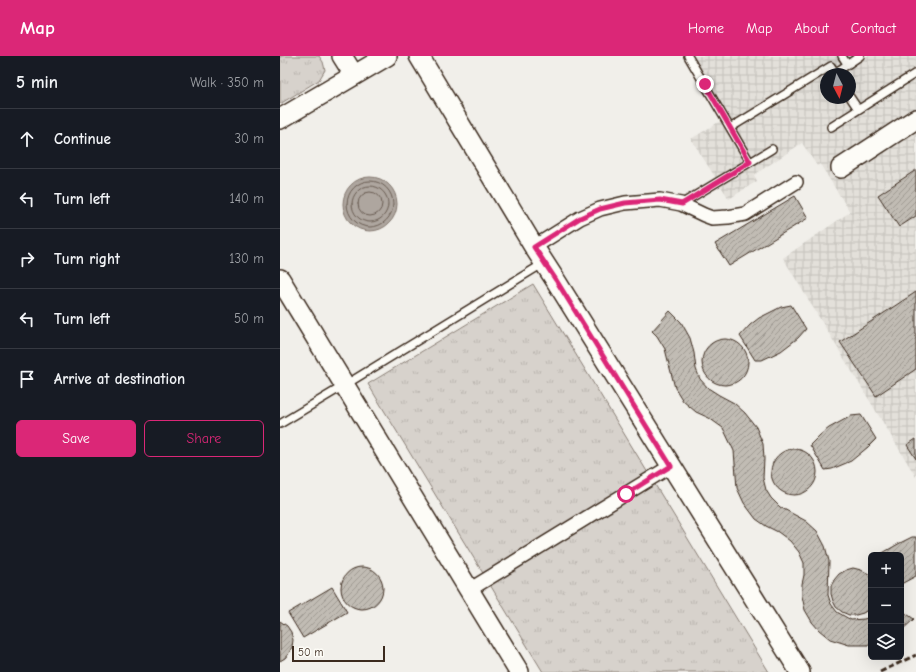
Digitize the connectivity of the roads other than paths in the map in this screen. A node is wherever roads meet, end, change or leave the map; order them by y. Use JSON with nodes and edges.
{"nodes":[{"id":1,"x":342,"y":56,"type":"edge"},
{"id":2,"x":387,"y":56,"type":"edge"},
{"id":3,"x":419,"y":56,"type":"edge"},
{"id":4,"x":688,"y":56,"type":"edge"},
{"id":5,"x":842,"y":56,"type":"edge"},
{"id":6,"x":860,"y":56,"type":"edge"},
{"id":7,"x":847,"y":64,"type":"junction"},
{"id":8,"x":842,"y":68,"type":"edge"},
{"id":9,"x":820,"y":73,"type":"edge"},
{"id":10,"x":916,"y":73,"type":"edge"},
{"id":11,"x":354,"y":75,"type":"junction"},
{"id":12,"x":855,"y":104,"type":"edge"},
{"id":13,"x":858,"y":109,"type":"junction"},
{"id":14,"x":280,"y":119,"type":"edge"},
{"id":15,"x":916,"y":119,"type":"edge"},
{"id":16,"x":831,"y":127,"type":"dead end"},
{"id":17,"x":730,"y":128,"type":"junction"},
{"id":18,"x":772,"y":149,"type":"dead end"},
{"id":19,"x":750,"y":162,"type":"junction"},
{"id":20,"x":841,"y":168,"type":"dead end"},
{"id":21,"x":796,"y":182,"type":"dead end"},
{"id":22,"x":682,"y":204,"type":"junction"},
{"id":23,"x":534,"y":247,"type":"junction"},
{"id":24,"x":544,"y":263,"type":"junction"},
{"id":25,"x":280,"y":279,"type":"edge"},
{"id":26,"x":345,"y":385,"type":"junction"},
{"id":27,"x":280,"y":424,"type":"edge"},
{"id":28,"x":671,"y":466,"type":"junction"},
{"id":29,"x":469,"y":590,"type":"junction"},
{"id":30,"x":519,"y":672,"type":"edge"},
{"id":31,"x":800,"y":672,"type":"edge"}],
"edges":[{"from":1,"to":11,"type":"street"},
{"from":2,"to":11,"type":"street"},
{"from":3,"to":23,"type":"street"},
{"from":4,"to":17,"type":"lane"},
{"from":5,"to":7,"type":"lane"},
{"from":6,"to":7,"type":"lane"},
{"from":7,"to":8,"type":"lane"},
{"from":9,"to":17,"type":"lane"},
{"from":10,"to":13,"type":"lane"},
{"from":11,"to":14,"type":"street"},
{"from":12,"to":13,"type":"lane"},
{"from":13,"to":16,"type":"lane"},
{"from":15,"to":20,"type":"street"},
{"from":17,"to":19,"type":"lane"},
{"from":18,"to":19,"type":"lane"},
{"from":19,"to":22,"type":"lane"},
{"from":21,"to":22,"type":"street"},
{"from":22,"to":23,"type":"street"},
{"from":23,"to":24,"type":"street"},
{"from":24,"to":26,"type":"lane"},
{"from":24,"to":28,"type":"street"},
{"from":25,"to":26,"type":"street"},
{"from":26,"to":27,"type":"lane"},
{"from":26,"to":29,"type":"street"},
{"from":28,"to":29,"type":"street"},
{"from":28,"to":31,"type":"street"},
{"from":29,"to":30,"type":"street"}]}
